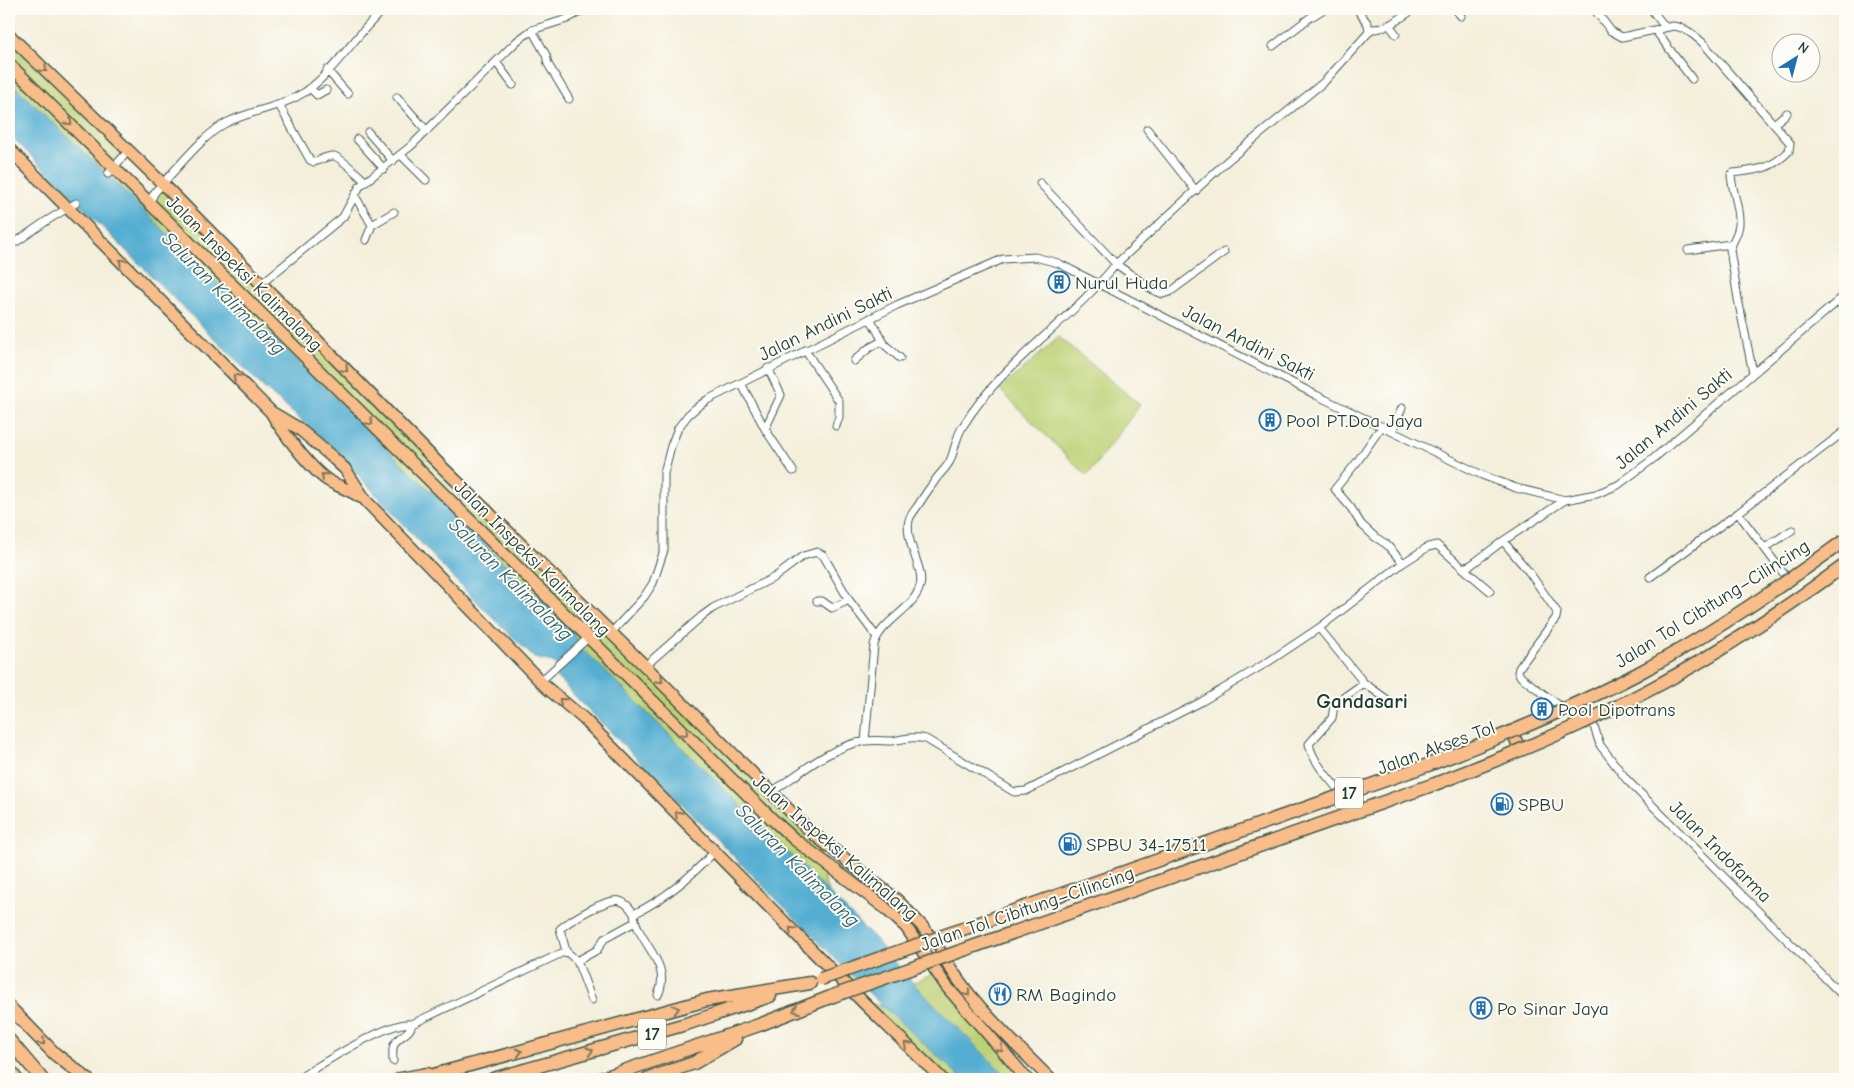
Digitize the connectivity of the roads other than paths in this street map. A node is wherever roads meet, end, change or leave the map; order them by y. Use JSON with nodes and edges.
{"nodes":[{"id":1,"x":384,"y":9,"type":"edge"},
{"id":2,"x":585,"y":9,"type":"edge"},
{"id":3,"x":1324,"y":9,"type":"edge"},
{"id":4,"x":1357,"y":9,"type":"edge"},
{"id":5,"x":1414,"y":9,"type":"edge"},
{"id":6,"x":1455,"y":9,"type":"edge"},
{"id":7,"x":1594,"y":9,"type":"edge"},
{"id":8,"x":1651,"y":9,"type":"edge"},
{"id":9,"x":1461,"y":16,"type":"dead end"},
{"id":10,"x":1389,"y":25,"type":"junction"},
{"id":11,"x":1665,"y":27,"type":"junction"},
{"id":12,"x":1370,"y":29,"type":"junction"},
{"id":13,"x":532,"y":30,"type":"junction"},
{"id":14,"x":1655,"y":30,"type":"junction"},
{"id":15,"x":1396,"y":34,"type":"dead end"},
{"id":16,"x":9,"y":35,"type":"edge"},
{"id":17,"x":1273,"y":46,"type":"dead end"},
{"id":18,"x":496,"y":62,"type":"junction"},
{"id":19,"x":9,"y":64,"type":"edge"},
{"id":20,"x":328,"y":70,"type":"junction"},
{"id":21,"x":1692,"y":79,"type":"dead end"},
{"id":22,"x":513,"y":86,"type":"dead end"},
{"id":23,"x":310,"y":88,"type":"junction"},
{"id":24,"x":326,"y":90,"type":"dead end"},
{"id":25,"x":348,"y":94,"type":"dead end"},
{"id":26,"x":397,"y":97,"type":"dead end"},
{"id":27,"x":569,"y":98,"type":"dead end"},
{"id":28,"x":279,"y":106,"type":"junction"},
{"id":29,"x":1787,"y":113,"type":"dead end"},
{"id":30,"x":1774,"y":124,"type":"junction"},
{"id":31,"x":1147,"y":129,"type":"dead end"},
{"id":32,"x":427,"y":131,"type":"junction"},
{"id":33,"x":368,"y":132,"type":"dead end"},
{"id":34,"x":357,"y":139,"type":"dead end"},
{"id":35,"x":9,"y":149,"type":"edge"},
{"id":36,"x":129,"y":150,"type":"junction"},
{"id":37,"x":400,"y":155,"type":"junction"},
{"id":38,"x":393,"y":161,"type":"junction"},
{"id":39,"x":384,"y":169,"type":"junction"},
{"id":40,"x":111,"y":171,"type":"junction"},
{"id":41,"x":426,"y":180,"type":"dead end"},
{"id":42,"x":366,"y":182,"type":"junction"},
{"id":43,"x":1040,"y":183,"type":"dead end"},
{"id":44,"x":163,"y":184,"type":"junction"},
{"id":45,"x":1196,"y":191,"type":"junction"},
{"id":46,"x":355,"y":196,"type":"junction"},
{"id":47,"x":149,"y":203,"type":"junction"},
{"id":48,"x":73,"y":206,"type":"junction"},
{"id":49,"x":394,"y":212,"type":"dead end"},
{"id":50,"x":372,"y":225,"type":"junction"},
{"id":51,"x":366,"y":240,"type":"dead end"},
{"id":52,"x":9,"y":243,"type":"edge"},
{"id":53,"x":1731,"y":244,"type":"junction"},
{"id":54,"x":1688,"y":250,"type":"dead end"},
{"id":55,"x":1224,"y":252,"type":"dead end"},
{"id":56,"x":1116,"y":264,"type":"junction"},
{"id":57,"x":1100,"y":283,"type":"junction"},
{"id":58,"x":261,"y":284,"type":"junction"},
{"id":59,"x":1845,"y":295,"type":"edge"},
{"id":60,"x":870,"y":318,"type":"junction"},
{"id":61,"x":882,"y":341,"type":"junction"},
{"id":62,"x":805,"y":350,"type":"junction"},
{"id":63,"x":900,"y":358,"type":"dead end"},
{"id":64,"x":854,"y":361,"type":"dead end"},
{"id":65,"x":768,"y":368,"type":"junction"},
{"id":66,"x":1752,"y":368,"type":"junction"},
{"id":67,"x":741,"y":383,"type":"junction"},
{"id":68,"x":1402,"y":408,"type":"dead end"},
{"id":69,"x":271,"y":412,"type":"junction"},
{"id":70,"x":836,"y":426,"type":"dead end"},
{"id":71,"x":1382,"y":426,"type":"junction"},
{"id":72,"x":765,"y":429,"type":"junction"},
{"id":73,"x":1845,"y":431,"type":"edge"},
{"id":74,"x":1392,"y":432,"type":"junction"},
{"id":75,"x":793,"y":471,"type":"dead end"},
{"id":76,"x":1565,"y":500,"type":"junction"},
{"id":77,"x":366,"y":501,"type":"junction"},
{"id":78,"x":1738,"y":513,"type":"junction"},
{"id":79,"x":1792,"y":530,"type":"dead end"},
{"id":80,"x":1503,"y":541,"type":"junction"},
{"id":81,"x":1845,"y":542,"type":"edge"},
{"id":82,"x":1765,"y":548,"type":"junction"},
{"id":83,"x":1845,"y":560,"type":"edge"},
{"id":84,"x":1404,"y":563,"type":"junction"},
{"id":85,"x":1845,"y":565,"type":"edge"},
{"id":86,"x":1463,"y":568,"type":"junction"},
{"id":87,"x":1650,"y":577,"type":"dead end"},
{"id":88,"x":1790,"y":582,"type":"junction"},
{"id":89,"x":1490,"y":591,"type":"dead end"},
{"id":90,"x":849,"y":600,"type":"junction"},
{"id":91,"x":817,"y":601,"type":"dead end"},
{"id":92,"x":1319,"y":628,"type":"junction"},
{"id":93,"x":611,"y":633,"type":"junction"},
{"id":94,"x":876,"y":636,"type":"junction"},
{"id":95,"x":586,"y":639,"type":"junction"},
{"id":96,"x":645,"y":666,"type":"junction"},
{"id":97,"x":541,"y":681,"type":"junction"},
{"id":98,"x":1364,"y":683,"type":"junction"},
{"id":99,"x":1392,"y":703,"type":"dead end"},
{"id":100,"x":1568,"y":713,"type":"junction"},
{"id":101,"x":1591,"y":716,"type":"junction"},
{"id":102,"x":865,"y":741,"type":"junction"},
{"id":103,"x":1516,"y":742,"type":"junction"},
{"id":104,"x":772,"y":792,"type":"junction"},
{"id":105,"x":1349,"y":803,"type":"junction"},
{"id":106,"x":828,"y":846,"type":"junction"},
{"id":107,"x":715,"y":851,"type":"junction"},
{"id":108,"x":819,"y":858,"type":"junction"},
{"id":109,"x":635,"y":918,"type":"junction"},
{"id":110,"x":938,"y":947,"type":"junction"},
{"id":111,"x":566,"y":951,"type":"junction"},
{"id":112,"x":923,"y":953,"type":"junction"},
{"id":113,"x":910,"y":957,"type":"junction"},
{"id":114,"x":577,"y":961,"type":"junction"},
{"id":115,"x":842,"y":974,"type":"junction"},
{"id":116,"x":816,"y":981,"type":"junction"},
{"id":117,"x":852,"y":984,"type":"junction"},
{"id":118,"x":658,"y":995,"type":"dead end"},
{"id":119,"x":1845,"y":998,"type":"edge"},
{"id":120,"x":592,"y":1000,"type":"dead end"},
{"id":121,"x":9,"y":1006,"type":"edge"},
{"id":122,"x":412,"y":1024,"type":"junction"},
{"id":123,"x":759,"y":1024,"type":"junction"},
{"id":124,"x":9,"y":1040,"type":"edge"},
{"id":125,"x":393,"y":1061,"type":"dead end"},
{"id":126,"x":472,"y":1065,"type":"junction"},
{"id":127,"x":9,"y":1069,"type":"edge"},
{"id":128,"x":304,"y":1075,"type":"dead end"},
{"id":129,"x":16,"y":1079,"type":"edge"},
{"id":130,"x":42,"y":1079,"type":"edge"},
{"id":131,"x":87,"y":1079,"type":"edge"},
{"id":132,"x":400,"y":1079,"type":"edge"},
{"id":133,"x":419,"y":1079,"type":"edge"},
{"id":134,"x":493,"y":1079,"type":"edge"},
{"id":135,"x":600,"y":1079,"type":"edge"},
{"id":136,"x":647,"y":1079,"type":"edge"},
{"id":137,"x":942,"y":1079,"type":"edge"},
{"id":138,"x":1027,"y":1079,"type":"edge"},
{"id":139,"x":1050,"y":1079,"type":"edge"}],
"edges":[{"from":1,"to":20,"type":"street"},
{"from":2,"to":13,"type":"street"},
{"from":3,"to":17,"type":"street"},
{"from":4,"to":12,"type":"street"},
{"from":5,"to":10,"type":"street"},
{"from":6,"to":9,"type":"street"},
{"from":7,"to":14,"type":"street"},
{"from":8,"to":11,"type":"street"},
{"from":10,"to":12,"type":"street"},
{"from":10,"to":15,"type":"street"},
{"from":11,"to":14,"type":"street"},
{"from":11,"to":30,"type":"street"},
{"from":12,"to":45,"type":"street"},
{"from":13,"to":18,"type":"street"},
{"from":13,"to":27,"type":"street"},
{"from":14,"to":21,"type":"street"},
{"from":16,"to":36,"type":"main road","name":"Jalan Inspeksi Kalimalang","one_way":true},
{"from":18,"to":22,"type":"street"},
{"from":18,"to":32,"type":"street"},
{"from":19,"to":40,"type":"main road","name":"Jalan Inspeksi Kalimalang","one_way":true},
{"from":20,"to":23,"type":"street"},
{"from":20,"to":25,"type":"street"},
{"from":23,"to":24,"type":"street"},
{"from":23,"to":28,"type":"street"},
{"from":26,"to":32,"type":"street"},
{"from":28,"to":42,"type":"street"},
{"from":28,"to":44,"type":"street"},
{"from":29,"to":30,"type":"street"},
{"from":30,"to":53,"type":"street"},
{"from":31,"to":45,"type":"street"},
{"from":32,"to":37,"type":"street"},
{"from":33,"to":38,"type":"street"},
{"from":34,"to":39,"type":"street"},
{"from":35,"to":48,"type":"main road"},
{"from":36,"to":40,"type":"street"},
{"from":36,"to":44,"type":"main road","name":"Jalan Inspeksi Kalimalang"},
{"from":37,"to":38,"type":"street"},
{"from":37,"to":41,"type":"street"},
{"from":38,"to":39,"type":"street"},
{"from":39,"to":42,"type":"street"},
{"from":40,"to":47,"type":"main road","name":"Jalan Inspeksi Kalimalang"},
{"from":42,"to":46,"type":"street"},
{"from":43,"to":56,"type":"street"},
{"from":44,"to":47,"type":"street"},
{"from":44,"to":58,"type":"main road","name":"Jalan Inspeksi Kalimalang"},
{"from":45,"to":56,"type":"street"},
{"from":46,"to":50,"type":"street"},
{"from":46,"to":58,"type":"street"},
{"from":47,"to":95,"type":"main road","name":"Jalan Inspeksi Kalimalang","one_way":true},
{"from":48,"to":52,"type":"street"},
{"from":69,"to":48,"type":"main road","one_way":true},
{"from":49,"to":50,"type":"street"},
{"from":50,"to":51,"type":"street"},
{"from":53,"to":54,"type":"street"},
{"from":53,"to":66,"type":"street"},
{"from":55,"to":56,"type":"street"},
{"from":56,"to":57,"type":"street"},
{"from":57,"to":60,"type":"street","name":"Jalan Andini Sakti"},
{"from":57,"to":71,"type":"street","name":"Jalan Andini Sakti"},
{"from":57,"to":94,"type":"street"},
{"from":58,"to":93,"type":"main road","name":"Jalan Inspeksi Kalimalang","one_way":true},
{"from":59,"to":66,"type":"street","name":"Jalan Andini Sakti"},
{"from":60,"to":61,"type":"street"},
{"from":60,"to":62,"type":"street","name":"Jalan Andini Sakti"},
{"from":61,"to":63,"type":"street"},
{"from":61,"to":64,"type":"street"},
{"from":62,"to":65,"type":"street","name":"Jalan Andini Sakti"},
{"from":62,"to":70,"type":"street"},
{"from":65,"to":67,"type":"street","name":"Jalan Andini Sakti"},
{"from":65,"to":72,"type":"street"},
{"from":66,"to":76,"type":"street","name":"Jalan Andini Sakti"},
{"from":67,"to":72,"type":"street"},
{"from":67,"to":93,"type":"street","name":"Jalan Andini Sakti"},
{"from":68,"to":74,"type":"street"},
{"from":69,"to":77,"type":"main road"},
{"from":77,"to":69,"type":"main road","one_way":true},
{"from":71,"to":74,"type":"street","name":"Jalan Andini Sakti"},
{"from":71,"to":84,"type":"street"},
{"from":72,"to":75,"type":"street"},
{"from":73,"to":78,"type":"street"},
{"from":74,"to":76,"type":"street","name":"Jalan Andini Sakti"},
{"from":76,"to":80,"type":"street"},
{"from":77,"to":97,"type":"main road"},
{"from":78,"to":82,"type":"street"},
{"from":78,"to":87,"type":"street"},
{"from":79,"to":82,"type":"street"},
{"from":80,"to":86,"type":"street"},
{"from":80,"to":100,"type":"street"},
{"from":81,"to":88,"type":"main road","name":"Jalan Akses Tol"},
{"from":81,"to":116,"type":"highway","name":"Jalan Tol Cibitung–Cilincing","number":"17","bridge":true},
{"from":82,"to":88,"type":"street"},
{"from":83,"to":101,"type":"main road","name":"Jalan Akses Tol"},
{"from":84,"to":86,"type":"street"},
{"from":84,"to":92,"type":"street"},
{"from":85,"to":123,"type":"highway","name":"Jalan Tol Cibitung–Cilincing","number":"17","one_way":true,"bridge":true},
{"from":86,"to":89,"type":"street"},
{"from":88,"to":100,"type":"main road","name":"Jalan Akses Tol"},
{"from":90,"to":91,"type":"street"},
{"from":90,"to":94,"type":"street"},
{"from":90,"to":96,"type":"street"},
{"from":92,"to":98,"type":"street"},
{"from":92,"to":102,"type":"street"},
{"from":93,"to":96,"type":"main road","name":"Jalan Inspeksi Kalimalang"},
{"from":94,"to":102,"type":"street"},
{"from":95,"to":97,"type":"street"},
{"from":95,"to":108,"type":"main road","name":"Jalan Inspeksi Kalimalang","one_way":true},
{"from":96,"to":104,"type":"main road","name":"Jalan Inspeksi Kalimalang","one_way":true},
{"from":107,"to":97,"type":"main road","one_way":true},
{"from":98,"to":99,"type":"street"},
{"from":98,"to":105,"type":"street"},
{"from":100,"to":103,"type":"main road","name":"Jalan Akses Tol"},
{"from":101,"to":103,"type":"main road","name":"Jalan Akses Tol"},
{"from":101,"to":119,"type":"street","name":"Jalan Indofarma"},
{"from":102,"to":104,"type":"street"},
{"from":103,"to":105,"type":"main road","name":"Jalan Akses Tol"},
{"from":104,"to":106,"type":"main road","name":"Jalan Inspeksi Kalimalang"},
{"from":105,"to":110,"type":"main road","name":"Jalan Akses Tol"},
{"from":106,"to":108,"type":"main road"},
{"from":106,"to":110,"type":"main road","name":"Jalan Inspeksi Kalimalang"},
{"from":107,"to":109,"type":"street"},
{"from":115,"to":107,"type":"main road","one_way":true},
{"from":108,"to":112,"type":"main road","name":"Jalan Inspeksi Kalimalang"},
{"from":109,"to":111,"type":"street"},
{"from":109,"to":114,"type":"street"},
{"from":109,"to":118,"type":"street"},
{"from":110,"to":112,"type":"main road","name":"Jalan Akses Tol"},
{"from":110,"to":139,"type":"main road","name":"Jalan Inspeksi Kalimalang","one_way":true},
{"from":111,"to":114,"type":"street"},
{"from":111,"to":122,"type":"street"},
{"from":112,"to":113,"type":"main road","name":"Jalan Akses Tol"},
{"from":112,"to":138,"type":"main road","name":"Jalan Inspeksi Kalimalang","one_way":true},
{"from":113,"to":115,"type":"main road","name":"Jalan Akses Tol","bridge":true},
{"from":113,"to":117,"type":"main road","name":"Jalan Akses Tol"},
{"from":114,"to":120,"type":"street"},
{"from":115,"to":117,"type":"main road"},
{"from":126,"to":116,"type":"highway","one_way":true},
{"from":134,"to":116,"type":"highway","name":"Jalan Tol Cibitung–Cilincing","number":"17","one_way":true},
{"from":137,"to":117,"type":"main road","one_way":true},
{"from":121,"to":131,"type":"highway","one_way":true},
{"from":122,"to":125,"type":"street"},
{"from":122,"to":128,"type":"street"},
{"from":123,"to":135,"type":"highway","number":"17"},
{"from":123,"to":136,"type":"highway"},
{"from":124,"to":130,"type":"highway"},
{"from":126,"to":132,"type":"highway"},
{"from":126,"to":133,"type":"highway"},
{"from":127,"to":129,"type":"highway"}]}
